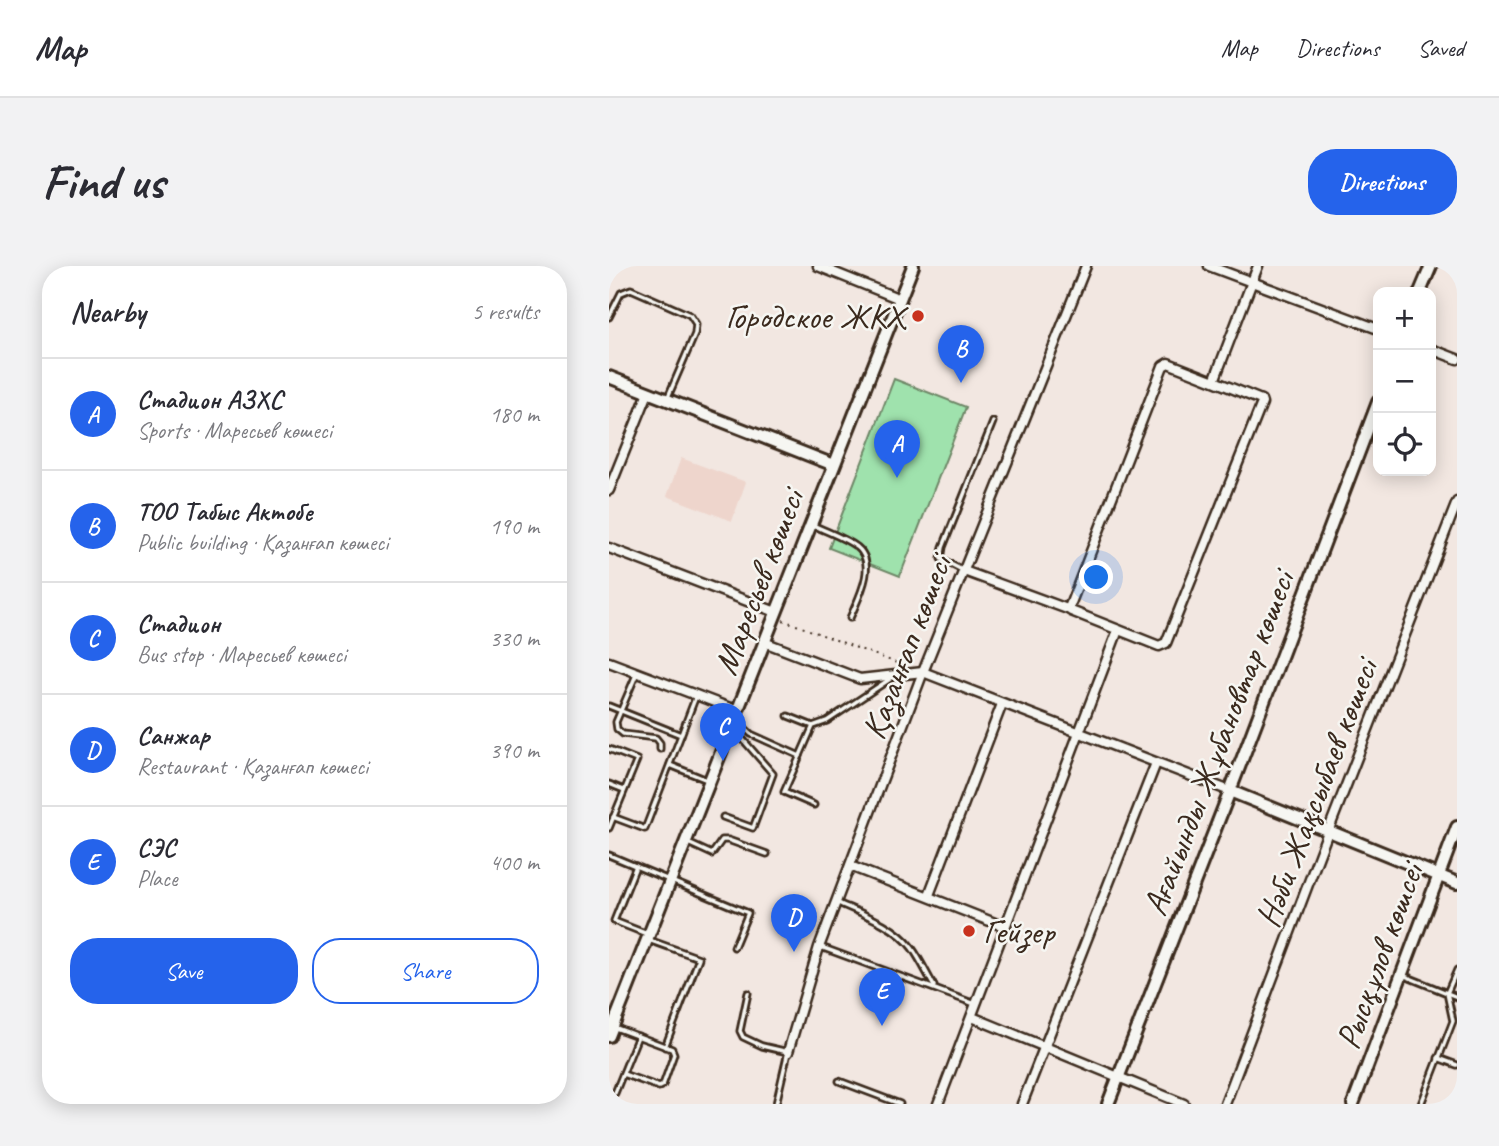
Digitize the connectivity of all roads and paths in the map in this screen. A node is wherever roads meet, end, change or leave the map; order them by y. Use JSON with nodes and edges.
{"nodes":[{"id":1,"x":818,"y":266,"type":"edge"},
{"id":2,"x":913,"y":266,"type":"edge"},
{"id":3,"x":1086,"y":266,"type":"edge"},
{"id":4,"x":1209,"y":266,"type":"edge"},
{"id":5,"x":1258,"y":266,"type":"edge"},
{"id":6,"x":1431,"y":266,"type":"edge"},
{"id":7,"x":1252,"y":284,"type":"junction"},
{"id":8,"x":1422,"y":287,"type":"edge"},
{"id":9,"x":900,"y":299,"type":"junction"},
{"id":10,"x":609,"y":317,"type":"edge"},
{"id":11,"x":1373,"y":327,"type":"edge"},
{"id":12,"x":1434,"y":350,"type":"edge"},
{"id":13,"x":1457,"y":359,"type":"edge"},
{"id":14,"x":609,"y":377,"type":"edge"},
{"id":15,"x":1214,"y":381,"type":"junction"},
{"id":16,"x":648,"y":393,"type":"junction"},
{"id":17,"x":666,"y":400,"type":"junction"},
{"id":18,"x":1374,"y":413,"type":"edge"},
{"id":19,"x":993,"y":422,"type":"dead end"},
{"id":20,"x":834,"y":465,"type":"junction"},
{"id":21,"x":609,"y":491,"type":"edge"},
{"id":22,"x":1457,"y":502,"type":"edge"},
{"id":23,"x":811,"y":524,"type":"junction"},
{"id":24,"x":609,"y":548,"type":"edge"},
{"id":25,"x":964,"y":571,"type":"junction"},
{"id":26,"x":1070,"y":610,"type":"junction"},
{"id":27,"x":778,"y":615,"type":"junction"},
{"id":28,"x":850,"y":618,"type":"dead end"},
{"id":29,"x":1118,"y":630,"type":"junction"},
{"id":30,"x":764,"y":642,"type":"junction"},
{"id":31,"x":609,"y":662,"type":"edge"},
{"id":32,"x":905,"y":666,"type":"dead end"},
{"id":33,"x":923,"y":672,"type":"junction"},
{"id":34,"x":637,"y":673,"type":"junction"},
{"id":35,"x":894,"y":675,"type":"junction"},
{"id":36,"x":696,"y":695,"type":"junction"},
{"id":37,"x":1002,"y":704,"type":"junction"},
{"id":38,"x":609,"y":706,"type":"edge"},
{"id":39,"x":622,"y":711,"type":"junction"},
{"id":40,"x":787,"y":716,"type":"dead end"},
{"id":41,"x":735,"y":719,"type":"junction"},
{"id":42,"x":813,"y":726,"type":"junction"},
{"id":43,"x":1080,"y":734,"type":"junction"},
{"id":44,"x":681,"y":735,"type":"junction"},
{"id":45,"x":609,"y":749,"type":"edge"},
{"id":46,"x":660,"y":749,"type":"dead end"},
{"id":47,"x":800,"y":756,"type":"junction"},
{"id":48,"x":1156,"y":762,"type":"junction"},
{"id":49,"x":670,"y":765,"type":"junction"},
{"id":50,"x":710,"y":781,"type":"junction"},
{"id":51,"x":609,"y":784,"type":"edge"},
{"id":52,"x":624,"y":790,"type":"junction"},
{"id":53,"x":1230,"y":790,"type":"junction"},
{"id":54,"x":814,"y":805,"type":"dead end"},
{"id":55,"x":613,"y":817,"type":"junction"},
{"id":56,"x":723,"y":817,"type":"dead end"},
{"id":57,"x":1457,"y":827,"type":"edge"},
{"id":58,"x":609,"y":828,"type":"edge"},
{"id":59,"x":1329,"y":829,"type":"junction"},
{"id":60,"x":686,"y":842,"type":"junction"},
{"id":61,"x":767,"y":854,"type":"dead end"},
{"id":62,"x":609,"y":855,"type":"edge"},
{"id":63,"x":636,"y":866,"type":"junction"},
{"id":64,"x":851,"y":866,"type":"junction"},
{"id":65,"x":1439,"y":875,"type":"junction"},
{"id":66,"x":671,"y":881,"type":"junction"},
{"id":67,"x":1457,"y":883,"type":"edge"},
{"id":68,"x":929,"y":895,"type":"junction"},
{"id":69,"x":836,"y":902,"type":"junction"},
{"id":70,"x":1005,"y":927,"type":"junction"},
{"id":71,"x":648,"y":937,"type":"junction"},
{"id":72,"x":734,"y":947,"type":"dead end"},
{"id":73,"x":819,"y":947,"type":"junction"},
{"id":74,"x":1457,"y":970,"type":"edge"},
{"id":75,"x":1403,"y":975,"type":"junction"},
{"id":76,"x":935,"y":988,"type":"junction"},
{"id":77,"x":748,"y":993,"type":"dead end"},
{"id":78,"x":1447,"y":993,"type":"junction"},
{"id":79,"x":1457,"y":997,"type":"edge"},
{"id":80,"x":977,"y":1004,"type":"junction"},
{"id":81,"x":972,"y":1017,"type":"junction"},
{"id":82,"x":1455,"y":1021,"type":"edge"},
{"id":83,"x":610,"y":1029,"type":"edge"},
{"id":84,"x":638,"y":1036,"type":"junction"},
{"id":85,"x":665,"y":1046,"type":"junction"},
{"id":86,"x":1044,"y":1046,"type":"junction"},
{"id":87,"x":788,"y":1052,"type":"junction"},
{"id":88,"x":1438,"y":1058,"type":"junction"},
{"id":89,"x":1457,"y":1065,"type":"edge"},
{"id":90,"x":622,"y":1074,"type":"junction"},
{"id":91,"x":1119,"y":1077,"type":"junction"},
{"id":92,"x":839,"y":1081,"type":"dead end"},
{"id":93,"x":615,"y":1093,"type":"dead end"},
{"id":94,"x":776,"y":1104,"type":"edge"},
{"id":95,"x":900,"y":1104,"type":"edge"},
{"id":96,"x":938,"y":1104,"type":"edge"},
{"id":97,"x":1022,"y":1104,"type":"edge"},
{"id":98,"x":1108,"y":1104,"type":"edge"},
{"id":99,"x":1184,"y":1104,"type":"edge"},
{"id":100,"x":1225,"y":1104,"type":"edge"},
{"id":101,"x":1353,"y":1104,"type":"edge"},
{"id":102,"x":1421,"y":1104,"type":"edge"}],
"edges":[{"from":1,"to":9,"type":"street"},
{"from":2,"to":9,"type":"street","name":"Маресьев көшесі"},
{"from":3,"to":25,"type":"street","name":"Қазанғап көшесі"},
{"from":4,"to":7,"type":"street"},
{"from":5,"to":7,"type":"street"},
{"from":6,"to":8,"type":"street"},
{"from":7,"to":11,"type":"street"},
{"from":7,"to":15,"type":"street"},
{"from":9,"to":20,"type":"street","name":"Маресьев көшесі"},
{"from":10,"to":17,"type":"lane"},
{"from":12,"to":13,"type":"street"},
{"from":14,"to":16,"type":"street"},
{"from":15,"to":26,"type":"street"},
{"from":15,"to":29,"type":"street"},
{"from":16,"to":17,"type":"street"},
{"from":16,"to":21,"type":"street"},
{"from":17,"to":20,"type":"street"},
{"from":18,"to":53,"type":"street","name":"Ағайынды Жұбановтар көшесі"},
{"from":19,"to":25,"type":"lane"},
{"from":20,"to":23,"type":"street","name":"Маресьев көшесі"},
{"from":22,"to":59,"type":"street","name":"Нәби Жақсыбаев көшесі"},
{"from":23,"to":27,"type":"street","name":"Маресьев көшесі"},
{"from":23,"to":28,"type":"lane"},
{"from":24,"to":27,"type":"street"},
{"from":25,"to":26,"type":"street"},
{"from":25,"to":33,"type":"street","name":"Қазанғап көшесі"},
{"from":26,"to":29,"type":"street"},
{"from":27,"to":30,"type":"street","name":"Маресьев көшесі"},
{"from":27,"to":32,"type":"path"},
{"from":29,"to":43,"type":"street"},
{"from":30,"to":35,"type":"street"},
{"from":30,"to":41,"type":"street","name":"Маресьев көшесі"},
{"from":31,"to":34,"type":"street"},
{"from":33,"to":35,"type":"street"},
{"from":33,"to":37,"type":"street"},
{"from":33,"to":64,"type":"street","name":"Қазанғап көшесі"},
{"from":34,"to":36,"type":"street"},
{"from":34,"to":39,"type":"lane"},
{"from":35,"to":42,"type":"lane"},
{"from":36,"to":41,"type":"street"},
{"from":36,"to":44,"type":"lane"},
{"from":37,"to":43,"type":"street"},
{"from":37,"to":68,"type":"street"},
{"from":38,"to":39,"type":"lane"},
{"from":39,"to":44,"type":"lane"},
{"from":39,"to":46,"type":"lane"},
{"from":40,"to":42,"type":"lane"},
{"from":41,"to":47,"type":"lane"},
{"from":41,"to":50,"type":"street","name":"Маресьев көшесі"},
{"from":41,"to":56,"type":"lane"},
{"from":42,"to":47,"type":"lane"},
{"from":43,"to":48,"type":"street"},
{"from":43,"to":70,"type":"street"},
{"from":44,"to":49,"type":"lane"},
{"from":45,"to":52,"type":"lane"},
{"from":47,"to":54,"type":"lane"},
{"from":48,"to":53,"type":"street"},
{"from":48,"to":86,"type":"street"},
{"from":49,"to":50,"type":"lane"},
{"from":49,"to":55,"type":"lane"},
{"from":50,"to":60,"type":"street","name":"Маресьев көшесі"},
{"from":51,"to":52,"type":"lane"},
{"from":52,"to":55,"type":"lane"},
{"from":53,"to":59,"type":"street"},
{"from":53,"to":91,"type":"street","name":"Ағайынды Жұбановтар көшесі"},
{"from":55,"to":58,"type":"lane"},
{"from":57,"to":65,"type":"street","name":"Рысқұлов көшсеі"},
{"from":59,"to":65,"type":"street"},
{"from":59,"to":100,"type":"street","name":"Нәби Жақсыбаев көшесі"},
{"from":60,"to":61,"type":"lane"},
{"from":60,"to":66,"type":"street","name":"Маресьев көшесі"},
{"from":62,"to":63,"type":"lane"},
{"from":63,"to":66,"type":"lane"},
{"from":63,"to":71,"type":"lane"},
{"from":64,"to":68,"type":"street"},
{"from":64,"to":69,"type":"street","name":"Қазанғап көшесі"},
{"from":65,"to":67,"type":"street"},
{"from":65,"to":75,"type":"street","name":"Рысқұлов көшсеі"},
{"from":66,"to":71,"type":"street","name":"Маресьев көшесі"},
{"from":66,"to":72,"type":"lane"},
{"from":68,"to":70,"type":"street"},
{"from":69,"to":73,"type":"street","name":"Қазанғап көшесі"},
{"from":69,"to":76,"type":"lane"},
{"from":70,"to":80,"type":"street"},
{"from":71,"to":83,"type":"street","name":"Маресьев көшесі"},
{"from":71,"to":85,"type":"lane"},
{"from":73,"to":76,"type":"lane"},
{"from":73,"to":87,"type":"street","name":"Қазанғап көшесі"},
{"from":74,"to":78,"type":"lane"},
{"from":75,"to":78,"type":"lane"},
{"from":75,"to":101,"type":"street","name":"Рысқұлов көшсеі"},
{"from":76,"to":80,"type":"lane"},
{"from":77,"to":87,"type":"lane"},
{"from":78,"to":79,"type":"lane"},
{"from":78,"to":82,"type":"lane"},
{"from":80,"to":81,"type":"street"},
{"from":81,"to":86,"type":"street"},
{"from":81,"to":96,"type":"street"},
{"from":82,"to":88,"type":"lane"},
{"from":83,"to":84,"type":"lane"},
{"from":84,"to":85,"type":"lane"},
{"from":84,"to":90,"type":"lane"},
{"from":85,"to":90,"type":"lane"},
{"from":86,"to":91,"type":"street"},
{"from":86,"to":97,"type":"street"},
{"from":87,"to":94,"type":"lane"},
{"from":88,"to":89,"type":"lane"},
{"from":88,"to":102,"type":"lane"},
{"from":90,"to":93,"type":"lane"},
{"from":91,"to":98,"type":"street","name":"Ағайынды Жұбановтар көшесі"},
{"from":91,"to":99,"type":"street"},
{"from":92,"to":95,"type":"lane"}]}
